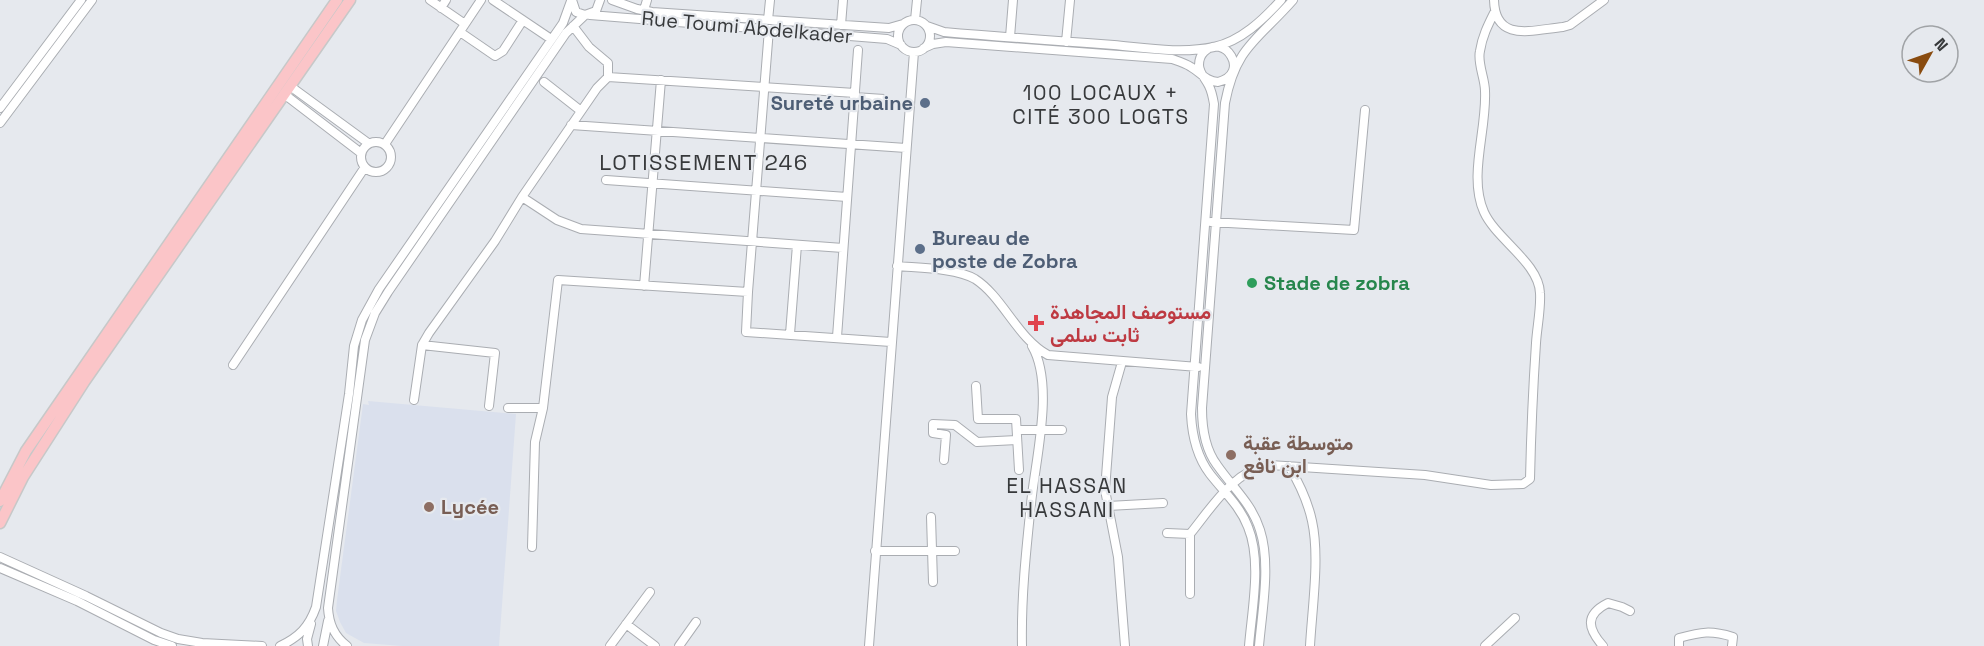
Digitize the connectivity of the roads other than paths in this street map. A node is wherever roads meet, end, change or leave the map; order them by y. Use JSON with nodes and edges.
{"nodes":[{"id":1,"x":81,"y":0,"type":"edge"},
{"id":2,"x":92,"y":0,"type":"edge"},
{"id":3,"x":337,"y":0,"type":"edge"},
{"id":4,"x":350,"y":0,"type":"edge"},
{"id":5,"x":430,"y":0,"type":"edge"},
{"id":6,"x":481,"y":0,"type":"edge"},
{"id":7,"x":493,"y":0,"type":"edge"},
{"id":8,"x":600,"y":0,"type":"edge"},
{"id":9,"x":612,"y":0,"type":"edge"},
{"id":10,"x":647,"y":0,"type":"edge"},
{"id":11,"x":770,"y":0,"type":"edge"},
{"id":12,"x":843,"y":0,"type":"edge"},
{"id":13,"x":917,"y":0,"type":"edge"},
{"id":14,"x":1013,"y":0,"type":"edge"},
{"id":15,"x":1070,"y":0,"type":"edge"},
{"id":16,"x":1281,"y":0,"type":"edge"},
{"id":17,"x":1293,"y":0,"type":"edge"},
{"id":18,"x":1494,"y":0,"type":"edge"},
{"id":19,"x":1604,"y":0,"type":"edge"},
{"id":20,"x":572,"y":1,"type":"edge"},
{"id":21,"x":444,"y":4,"type":"edge"},
{"id":22,"x":644,"y":10,"type":"junction"},
{"id":23,"x":1494,"y":13,"type":"junction"},
{"id":24,"x":588,"y":15,"type":"junction"},
{"id":25,"x":524,"y":20,"type":"junction"},
{"id":26,"x":915,"y":20,"type":"junction"},
{"id":27,"x":465,"y":24,"type":"junction"},
{"id":28,"x":769,"y":24,"type":"junction"},
{"id":29,"x":903,"y":24,"type":"junction"},
{"id":30,"x":841,"y":25,"type":"junction"},
{"id":31,"x":573,"y":26,"type":"junction"},
{"id":32,"x":927,"y":26,"type":"junction"},
{"id":33,"x":460,"y":32,"type":"junction"},
{"id":34,"x":1010,"y":38,"type":"junction"},
{"id":35,"x":551,"y":39,"type":"junction"},
{"id":36,"x":1066,"y":42,"type":"junction"},
{"id":37,"x":902,"y":45,"type":"junction"},
{"id":38,"x":1214,"y":47,"type":"junction"},
{"id":39,"x":924,"y":48,"type":"junction"},
{"id":40,"x":858,"y":51,"type":"dead end"},
{"id":41,"x":914,"y":52,"type":"junction"},
{"id":42,"x":1233,"y":72,"type":"junction"},
{"id":43,"x":1202,"y":75,"type":"junction"},
{"id":44,"x":608,"y":77,"type":"junction"},
{"id":45,"x":661,"y":80,"type":"junction"},
{"id":46,"x":544,"y":82,"type":"dead end"},
{"id":47,"x":764,"y":87,"type":"junction"},
{"id":48,"x":287,"y":90,"type":"junction"},
{"id":49,"x":855,"y":95,"type":"junction"},
{"id":50,"x":884,"y":99,"type":"dead end"},
{"id":51,"x":0,"y":108,"type":"edge"},
{"id":52,"x":1365,"y":110,"type":"dead end"},
{"id":53,"x":581,"y":111,"type":"junction"},
{"id":54,"x":0,"y":123,"type":"edge"},
{"id":55,"x":571,"y":125,"type":"junction"},
{"id":56,"x":657,"y":131,"type":"junction"},
{"id":57,"x":760,"y":138,"type":"junction"},
{"id":58,"x":368,"y":143,"type":"junction"},
{"id":59,"x":385,"y":144,"type":"junction"},
{"id":60,"x":851,"y":144,"type":"junction"},
{"id":61,"x":906,"y":148,"type":"junction"},
{"id":62,"x":361,"y":153,"type":"junction"},
{"id":63,"x":365,"y":167,"type":"junction"},
{"id":64,"x":606,"y":180,"type":"dead end"},
{"id":65,"x":652,"y":183,"type":"junction"},
{"id":66,"x":756,"y":191,"type":"junction"},
{"id":67,"x":522,"y":196,"type":"junction"},
{"id":68,"x":847,"y":197,"type":"junction"},
{"id":69,"x":1215,"y":222,"type":"junction"},
{"id":70,"x":1205,"y":223,"type":"junction"},
{"id":71,"x":648,"y":234,"type":"junction"},
{"id":72,"x":752,"y":242,"type":"junction"},
{"id":73,"x":797,"y":245,"type":"junction"},
{"id":74,"x":843,"y":248,"type":"junction"},
{"id":75,"x":897,"y":266,"type":"junction"},
{"id":76,"x":644,"y":286,"type":"junction"},
{"id":77,"x":748,"y":291,"type":"junction"},
{"id":78,"x":790,"y":334,"type":"junction"},
{"id":79,"x":837,"y":338,"type":"junction"},
{"id":80,"x":1029,"y":340,"type":"junction"},
{"id":81,"x":891,"y":342,"type":"junction"},
{"id":82,"x":422,"y":345,"type":"junction"},
{"id":83,"x":1058,"y":357,"type":"junction"},
{"id":84,"x":1122,"y":362,"type":"junction"},
{"id":85,"x":232,"y":365,"type":"dead end"},
{"id":86,"x":1193,"y":366,"type":"junction"},
{"id":87,"x":1204,"y":368,"type":"junction"},
{"id":88,"x":1041,"y":369,"type":"junction"},
{"id":89,"x":976,"y":386,"type":"dead end"},
{"id":90,"x":414,"y":400,"type":"dead end"},
{"id":91,"x":489,"y":406,"type":"dead end"},
{"id":92,"x":508,"y":408,"type":"dead end"},
{"id":93,"x":543,"y":408,"type":"junction"},
{"id":94,"x":1017,"y":430,"type":"junction"},
{"id":95,"x":1041,"y":430,"type":"junction"},
{"id":96,"x":1062,"y":430,"type":"dead end"},
{"id":97,"x":1017,"y":440,"type":"junction"},
{"id":98,"x":945,"y":460,"type":"dead end"},
{"id":99,"x":1289,"y":466,"type":"junction"},
{"id":100,"x":1019,"y":470,"type":"dead end"},
{"id":101,"x":1232,"y":483,"type":"junction"},
{"id":102,"x":1225,"y":492,"type":"junction"},
{"id":103,"x":0,"y":501,"type":"edge"},
{"id":104,"x":1163,"y":503,"type":"dead end"},
{"id":105,"x":1108,"y":506,"type":"junction"},
{"id":106,"x":931,"y":517,"type":"dead end"},
{"id":107,"x":0,"y":523,"type":"edge"},
{"id":108,"x":1167,"y":533,"type":"dead end"},
{"id":109,"x":1190,"y":534,"type":"junction"},
{"id":110,"x":532,"y":547,"type":"dead end"},
{"id":111,"x":875,"y":551,"type":"junction"},
{"id":112,"x":932,"y":551,"type":"junction"},
{"id":113,"x":955,"y":551,"type":"dead end"},
{"id":114,"x":0,"y":557,"type":"edge"},
{"id":115,"x":0,"y":568,"type":"edge"},
{"id":116,"x":933,"y":582,"type":"dead end"},
{"id":117,"x":651,"y":592,"type":"dead end"},
{"id":118,"x":1190,"y":594,"type":"dead end"},
{"id":119,"x":1630,"y":612,"type":"dead end"},
{"id":120,"x":312,"y":618,"type":"junction"},
{"id":121,"x":1515,"y":618,"type":"dead end"},
{"id":122,"x":328,"y":621,"type":"junction"},
{"id":123,"x":696,"y":622,"type":"dead end"},
{"id":124,"x":626,"y":624,"type":"junction"},
{"id":125,"x":172,"y":646,"type":"edge"},
{"id":126,"x":262,"y":646,"type":"edge"},
{"id":127,"x":280,"y":646,"type":"edge"},
{"id":128,"x":308,"y":646,"type":"edge"},
{"id":129,"x":322,"y":646,"type":"edge"},
{"id":130,"x":347,"y":646,"type":"edge"},
{"id":131,"x":610,"y":646,"type":"edge"},
{"id":132,"x":655,"y":646,"type":"edge"},
{"id":133,"x":679,"y":646,"type":"edge"},
{"id":134,"x":869,"y":646,"type":"edge"},
{"id":135,"x":1022,"y":646,"type":"edge"},
{"id":136,"x":1125,"y":646,"type":"edge"},
{"id":137,"x":1249,"y":646,"type":"edge"},
{"id":138,"x":1259,"y":646,"type":"edge"},
{"id":139,"x":1310,"y":646,"type":"edge"},
{"id":140,"x":1485,"y":646,"type":"edge"},
{"id":141,"x":1603,"y":646,"type":"edge"},
{"id":142,"x":1679,"y":646,"type":"edge"},
{"id":143,"x":1732,"y":646,"type":"edge"}],
"edges":[{"from":1,"to":51,"type":"street"},
{"from":2,"to":54,"type":"street"},
{"from":3,"to":103,"type":"main road"},
{"from":4,"to":48,"type":"main road"},
{"from":5,"to":21,"type":"street"},
{"from":6,"to":27,"type":"street"},
{"from":7,"to":25,"type":"street"},
{"from":8,"to":24,"type":"street"},
{"from":9,"to":22,"type":"street","name":"Rue Toumi Abdelkader"},
{"from":10,"to":22,"type":"street"},
{"from":11,"to":28,"type":"street"},
{"from":12,"to":30,"type":"street"},
{"from":13,"to":26,"type":"street"},
{"from":14,"to":34,"type":"street"},
{"from":15,"to":36,"type":"street"},
{"from":16,"to":38,"type":"street"},
{"from":17,"to":42,"type":"street"},
{"from":18,"to":23,"type":"street"},
{"from":19,"to":23,"type":"street"},
{"from":20,"to":24,"type":"street"},
{"from":20,"to":35,"type":"street"},
{"from":21,"to":27,"type":"street"},
{"from":22,"to":28,"type":"street","name":"Rue Toumi Abdelkader"},
{"from":23,"to":99,"type":"street"},
{"from":24,"to":28,"type":"street","name":"Rue Toumi Abdelkader"},
{"from":24,"to":31,"type":"street"},
{"from":25,"to":33,"type":"street"},
{"from":25,"to":35,"type":"street"},
{"from":26,"to":29,"type":"street"},
{"from":26,"to":32,"type":"street"},
{"from":27,"to":33,"type":"street"},
{"from":28,"to":30,"type":"street","name":"Rue Toumi Abdelkader"},
{"from":28,"to":37,"type":"street","name":"Rue Toumi Abdelkader"},
{"from":28,"to":47,"type":"street"},
{"from":29,"to":30,"type":"street","name":"Rue Toumi Abdelkader"},
{"from":29,"to":37,"type":"street"},
{"from":31,"to":44,"type":"street"},
{"from":31,"to":122,"type":"street"},
{"from":32,"to":34,"type":"street"},
{"from":32,"to":39,"type":"street"},
{"from":33,"to":59,"type":"street"},
{"from":34,"to":36,"type":"street"},
{"from":35,"to":120,"type":"street"},
{"from":36,"to":38,"type":"street"},
{"from":37,"to":41,"type":"street"},
{"from":38,"to":42,"type":"street"},
{"from":38,"to":43,"type":"street"},
{"from":39,"to":41,"type":"street"},
{"from":39,"to":43,"type":"street"},
{"from":40,"to":49,"type":"street"},
{"from":41,"to":61,"type":"street"},
{"from":42,"to":43,"type":"street"},
{"from":42,"to":69,"type":"street"},
{"from":43,"to":70,"type":"street"},
{"from":44,"to":45,"type":"street"},
{"from":44,"to":53,"type":"street"},
{"from":45,"to":47,"type":"street"},
{"from":45,"to":56,"type":"street"},
{"from":46,"to":53,"type":"street"},
{"from":47,"to":49,"type":"street"},
{"from":47,"to":57,"type":"street"},
{"from":48,"to":58,"type":"street"},
{"from":48,"to":62,"type":"street"},
{"from":48,"to":107,"type":"main road"},
{"from":49,"to":50,"type":"street"},
{"from":49,"to":60,"type":"street"},
{"from":52,"to":69,"type":"street"},
{"from":53,"to":55,"type":"street"},
{"from":55,"to":56,"type":"street"},
{"from":55,"to":67,"type":"street"},
{"from":56,"to":57,"type":"street"},
{"from":56,"to":65,"type":"street"},
{"from":57,"to":60,"type":"street"},
{"from":57,"to":66,"type":"street"},
{"from":58,"to":59,"type":"street"},
{"from":58,"to":62,"type":"street"},
{"from":59,"to":63,"type":"street"},
{"from":60,"to":61,"type":"street"},
{"from":60,"to":68,"type":"street"},
{"from":61,"to":75,"type":"street"},
{"from":62,"to":63,"type":"street"},
{"from":63,"to":85,"type":"street"},
{"from":64,"to":65,"type":"street"},
{"from":65,"to":66,"type":"street"},
{"from":65,"to":71,"type":"street"},
{"from":66,"to":68,"type":"street"},
{"from":66,"to":72,"type":"street"},
{"from":67,"to":71,"type":"street"},
{"from":67,"to":82,"type":"street"},
{"from":68,"to":74,"type":"street"},
{"from":69,"to":70,"type":"street"},
{"from":69,"to":87,"type":"street"},
{"from":70,"to":86,"type":"street"},
{"from":71,"to":72,"type":"street"},
{"from":71,"to":76,"type":"street"},
{"from":72,"to":73,"type":"street"},
{"from":72,"to":77,"type":"street"},
{"from":73,"to":74,"type":"street"},
{"from":73,"to":78,"type":"street"},
{"from":74,"to":79,"type":"street"},
{"from":75,"to":80,"type":"street"},
{"from":75,"to":81,"type":"street"},
{"from":76,"to":77,"type":"street"},
{"from":76,"to":93,"type":"street"},
{"from":77,"to":78,"type":"street"},
{"from":78,"to":79,"type":"street"},
{"from":79,"to":81,"type":"street"},
{"from":80,"to":83,"type":"street"},
{"from":80,"to":88,"type":"street"},
{"from":81,"to":111,"type":"street"},
{"from":82,"to":90,"type":"street"},
{"from":82,"to":91,"type":"street"},
{"from":83,"to":84,"type":"street"},
{"from":83,"to":88,"type":"street"},
{"from":84,"to":86,"type":"street"},
{"from":84,"to":105,"type":"street"},
{"from":86,"to":87,"type":"street"},
{"from":86,"to":102,"type":"street"},
{"from":87,"to":101,"type":"street"},
{"from":88,"to":95,"type":"street"},
{"from":89,"to":94,"type":"street"},
{"from":92,"to":93,"type":"street"},
{"from":93,"to":110,"type":"street"},
{"from":94,"to":95,"type":"street"},
{"from":94,"to":97,"type":"street"},
{"from":95,"to":96,"type":"street"},
{"from":95,"to":135,"type":"street"},
{"from":97,"to":98,"type":"street"},
{"from":97,"to":100,"type":"street"},
{"from":99,"to":101,"type":"street"},
{"from":99,"to":139,"type":"street"},
{"from":101,"to":102,"type":"street"},
{"from":101,"to":138,"type":"street"},
{"from":102,"to":109,"type":"street"},
{"from":102,"to":137,"type":"street"},
{"from":104,"to":105,"type":"street"},
{"from":105,"to":136,"type":"street"},
{"from":106,"to":112,"type":"street"},
{"from":108,"to":109,"type":"street"},
{"from":109,"to":118,"type":"street"},
{"from":111,"to":112,"type":"street"},
{"from":111,"to":134,"type":"street"},
{"from":112,"to":113,"type":"street"},
{"from":112,"to":116,"type":"street"},
{"from":114,"to":126,"type":"street"},
{"from":115,"to":125,"type":"street"},
{"from":117,"to":124,"type":"street"},
{"from":119,"to":141,"type":"street"},
{"from":120,"to":127,"type":"street"},
{"from":120,"to":128,"type":"street"},
{"from":121,"to":140,"type":"street"},
{"from":122,"to":129,"type":"street"},
{"from":122,"to":130,"type":"street"},
{"from":123,"to":133,"type":"street"},
{"from":124,"to":131,"type":"street"},
{"from":124,"to":132,"type":"street"},
{"from":142,"to":143,"type":"street"}]}
